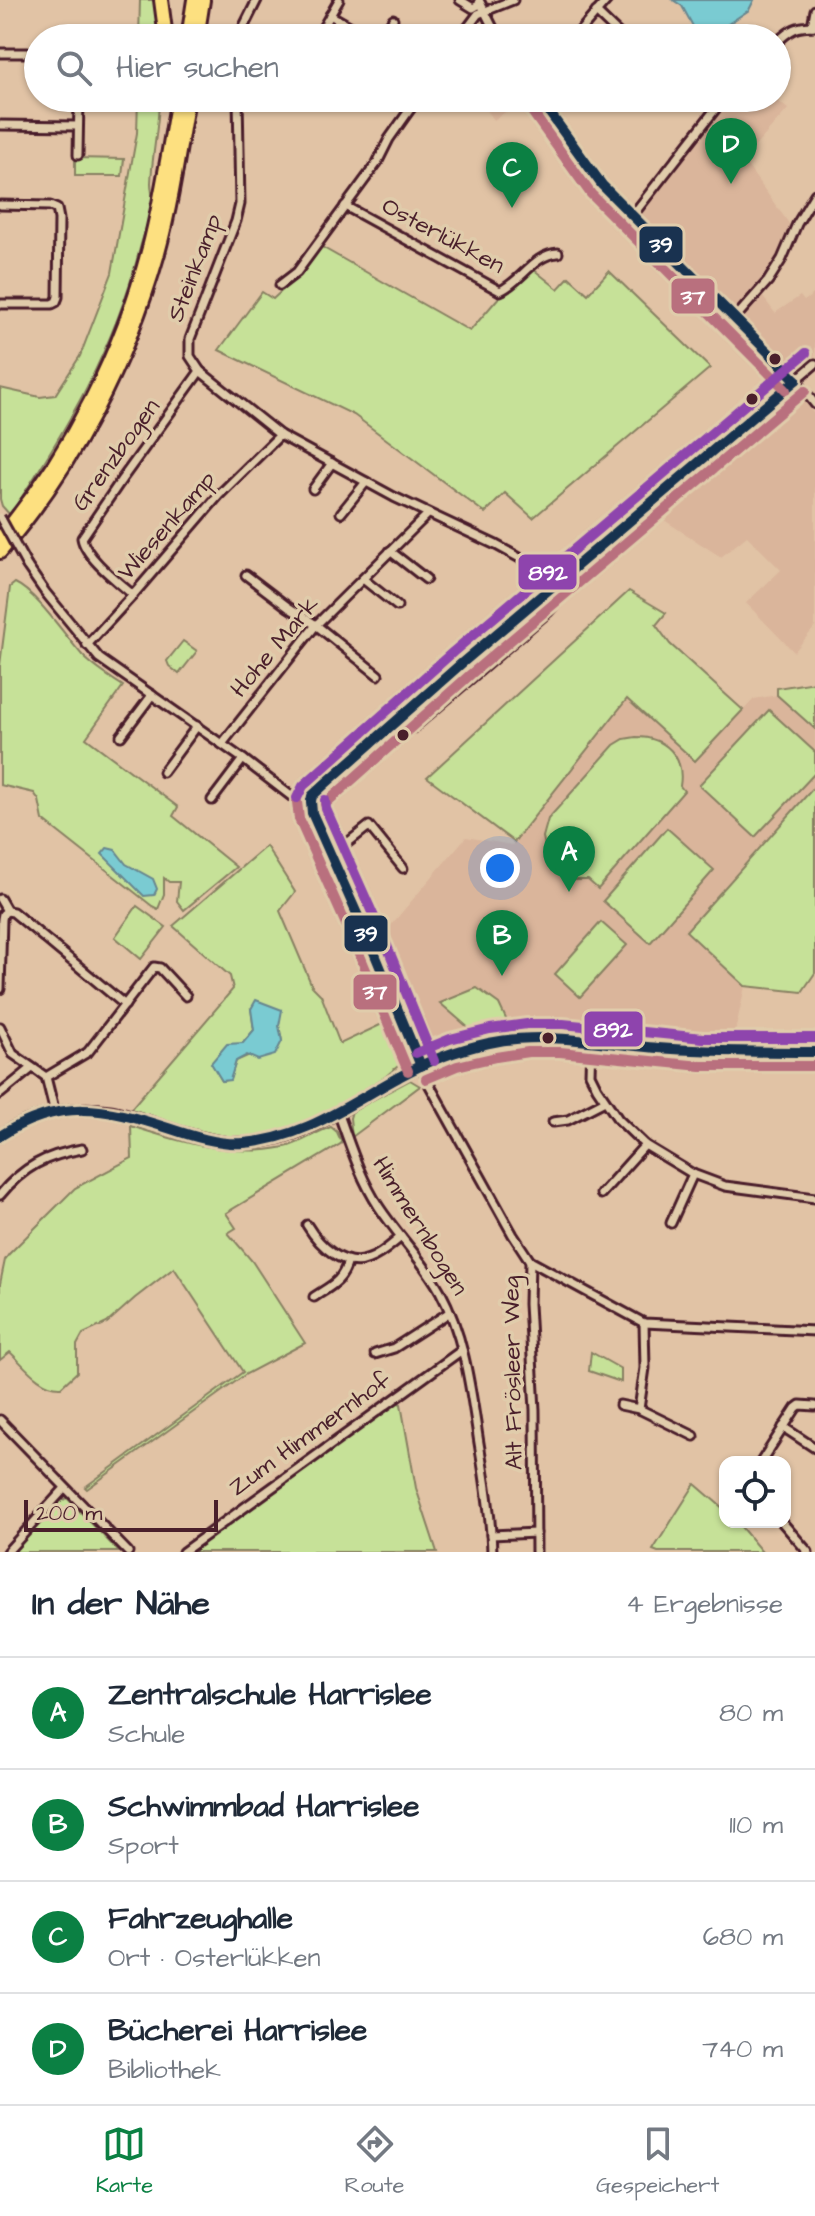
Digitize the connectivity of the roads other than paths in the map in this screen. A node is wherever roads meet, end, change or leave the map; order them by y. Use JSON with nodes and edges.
{"nodes":[{"id":1,"x":161,"y":0,"type":"edge"},
{"id":2,"x":194,"y":0,"type":"edge"},
{"id":3,"x":203,"y":0,"type":"edge"},
{"id":4,"x":257,"y":0,"type":"edge"},
{"id":5,"x":339,"y":0,"type":"edge"},
{"id":6,"x":460,"y":0,"type":"edge"},
{"id":7,"x":513,"y":0,"type":"edge"},
{"id":8,"x":607,"y":0,"type":"edge"},
{"id":9,"x":481,"y":5,"type":"edge"},
{"id":10,"x":815,"y":10,"type":"edge"},
{"id":11,"x":596,"y":12,"type":"junction"},
{"id":12,"x":330,"y":15,"type":"junction"},
{"id":13,"x":393,"y":19,"type":"dead end"},
{"id":14,"x":164,"y":24,"type":"edge"},
{"id":15,"x":190,"y":24,"type":"edge"},
{"id":16,"x":199,"y":24,"type":"edge"},
{"id":17,"x":245,"y":24,"type":"edge"},
{"id":18,"x":326,"y":24,"type":"edge"},
{"id":19,"x":346,"y":24,"type":"edge"},
{"id":20,"x":390,"y":24,"type":"edge"},
{"id":21,"x":470,"y":24,"type":"edge"},
{"id":22,"x":491,"y":24,"type":"edge"},
{"id":23,"x":586,"y":24,"type":"edge"},
{"id":24,"x":608,"y":24,"type":"edge"},
{"id":25,"x":814,"y":26,"type":"edge"},
{"id":26,"x":791,"y":30,"type":"edge"},
{"id":27,"x":0,"y":53,"type":"edge"},
{"id":28,"x":24,"y":53,"type":"edge"},
{"id":29,"x":78,"y":112,"type":"edge"},
{"id":30,"x":169,"y":112,"type":"edge"},
{"id":31,"x":176,"y":112,"type":"edge"},
{"id":32,"x":186,"y":112,"type":"edge"},
{"id":33,"x":238,"y":112,"type":"edge"},
{"id":34,"x":408,"y":112,"type":"edge"},
{"id":35,"x":549,"y":112,"type":"edge"},
{"id":36,"x":713,"y":112,"type":"edge"},
{"id":37,"x":0,"y":125,"type":"edge"},
{"id":38,"x":78,"y":126,"type":"junction"},
{"id":39,"x":170,"y":143,"type":"junction"},
{"id":40,"x":78,"y":155,"type":"dead end"},
{"id":41,"x":815,"y":194,"type":"edge"},
{"id":42,"x":0,"y":205,"type":"edge"},
{"id":43,"x":345,"y":206,"type":"junction"},
{"id":44,"x":632,"y":216,"type":"junction"},
{"id":45,"x":558,"y":253,"type":"dead end"},
{"id":46,"x":280,"y":285,"type":"dead end"},
{"id":47,"x":0,"y":304,"type":"edge"},
{"id":48,"x":735,"y":318,"type":"junction"},
{"id":49,"x":815,"y":364,"type":"edge"},
{"id":50,"x":200,"y":371,"type":"junction"},
{"id":51,"x":796,"y":380,"type":"junction"},
{"id":52,"x":815,"y":404,"type":"edge"},
{"id":53,"x":280,"y":435,"type":"junction"},
{"id":54,"x":332,"y":463,"type":"junction"},
{"id":55,"x":366,"y":482,"type":"junction"},
{"id":56,"x":313,"y":489,"type":"dead end"},
{"id":57,"x":341,"y":513,"type":"dead end"},
{"id":58,"x":428,"y":514,"type":"junction"},
{"id":59,"x":0,"y":517,"type":"edge"},
{"id":60,"x":0,"y":538,"type":"edge"},
{"id":61,"x":390,"y":551,"type":"junction"},
{"id":62,"x":0,"y":552,"type":"edge"},
{"id":63,"x":246,"y":575,"type":"dead end"},
{"id":64,"x":363,"y":579,"type":"junction"},
{"id":65,"x":426,"y":579,"type":"dead end"},
{"id":66,"x":555,"y":584,"type":"junction"},
{"id":67,"x":133,"y":595,"type":"junction"},
{"id":68,"x":397,"y":606,"type":"dead end"},
{"id":69,"x":316,"y":625,"type":"junction"},
{"id":70,"x":87,"y":645,"type":"junction"},
{"id":71,"x":378,"y":675,"type":"dead end"},
{"id":72,"x":152,"y":695,"type":"junction"},
{"id":73,"x":197,"y":726,"type":"junction"},
{"id":74,"x":121,"y":736,"type":"dead end"},
{"id":75,"x":376,"y":739,"type":"junction"},
{"id":76,"x":222,"y":744,"type":"junction"},
{"id":77,"x":243,"y":759,"type":"junction"},
{"id":78,"x":163,"y":772,"type":"dead end"},
{"id":79,"x":212,"y":800,"type":"dead end"},
{"id":80,"x":311,"y":801,"type":"junction"},
{"id":81,"x":332,"y":855,"type":"junction"},
{"id":82,"x":403,"y":868,"type":"dead end"},
{"id":83,"x":0,"y":899,"type":"edge"},
{"id":84,"x":7,"y":911,"type":"junction"},
{"id":85,"x":0,"y":989,"type":"edge"},
{"id":86,"x":186,"y":996,"type":"dead end"},
{"id":87,"x":125,"y":1005,"type":"junction"},
{"id":88,"x":0,"y":1027,"type":"edge"},
{"id":89,"x":591,"y":1042,"type":"junction"},
{"id":90,"x":815,"y":1052,"type":"edge"},
{"id":91,"x":421,"y":1066,"type":"junction"},
{"id":92,"x":32,"y":1068,"type":"junction"},
{"id":93,"x":46,"y":1077,"type":"junction"},
{"id":94,"x":0,"y":1094,"type":"edge"},
{"id":95,"x":605,"y":1101,"type":"junction"},
{"id":96,"x":338,"y":1112,"type":"junction"},
{"id":97,"x":55,"y":1113,"type":"junction"},
{"id":98,"x":553,"y":1122,"type":"dead end"},
{"id":99,"x":0,"y":1136,"type":"edge"},
{"id":100,"x":645,"y":1145,"type":"junction"},
{"id":101,"x":82,"y":1149,"type":"dead end"},
{"id":102,"x":693,"y":1174,"type":"junction"},
{"id":103,"x":601,"y":1194,"type":"dead end"},
{"id":104,"x":0,"y":1195,"type":"edge"},
{"id":105,"x":815,"y":1198,"type":"edge"},
{"id":106,"x":671,"y":1223,"type":"dead end"},
{"id":107,"x":307,"y":1225,"type":"dead end"},
{"id":108,"x":401,"y":1237,"type":"junction"},
{"id":109,"x":348,"y":1261,"type":"junction"},
{"id":110,"x":530,"y":1261,"type":"junction"},
{"id":111,"x":314,"y":1297,"type":"dead end"},
{"id":112,"x":450,"y":1312,"type":"junction"},
{"id":113,"x":644,"y":1323,"type":"junction"},
{"id":114,"x":815,"y":1331,"type":"edge"},
{"id":115,"x":462,"y":1350,"type":"junction"},
{"id":116,"x":375,"y":1354,"type":"dead end"},
{"id":117,"x":620,"y":1405,"type":"dead end"},
{"id":118,"x":815,"y":1406,"type":"edge"},
{"id":119,"x":639,"y":1409,"type":"junction"},
{"id":120,"x":0,"y":1420,"type":"edge"},
{"id":121,"x":783,"y":1427,"type":"junction"},
{"id":122,"x":694,"y":1436,"type":"dead end"},
{"id":123,"x":815,"y":1448,"type":"edge"},
{"id":124,"x":765,"y":1456,"type":"edge"},
{"id":125,"x":65,"y":1488,"type":"junction"},
{"id":126,"x":787,"y":1528,"type":"edge"},
{"id":127,"x":536,"y":1533,"type":"junction"},
{"id":128,"x":491,"y":1535,"type":"junction"},
{"id":129,"x":7,"y":1552,"type":"edge"},
{"id":130,"x":128,"y":1552,"type":"edge"},
{"id":131,"x":183,"y":1552,"type":"edge"},
{"id":132,"x":492,"y":1552,"type":"edge"},
{"id":133,"x":536,"y":1552,"type":"edge"},
{"id":134,"x":808,"y":1552,"type":"edge"}],
"edges":[{"from":1,"to":14,"type":"highway"},
{"from":2,"to":15,"type":"highway"},
{"from":3,"to":16,"type":"highway"},
{"from":4,"to":17,"type":"street"},
{"from":5,"to":12,"type":"street"},
{"from":6,"to":9,"type":"street"},
{"from":7,"to":9,"type":"street"},
{"from":8,"to":11,"type":"street"},
{"from":9,"to":21,"type":"street"},
{"from":9,"to":22,"type":"street"},
{"from":10,"to":25,"type":"street"},
{"from":11,"to":23,"type":"street"},
{"from":11,"to":24,"type":"street"},
{"from":12,"to":18,"type":"street"},
{"from":12,"to":19,"type":"street"},
{"from":13,"to":20,"type":"street"},
{"from":25,"to":26,"type":"street"},
{"from":27,"to":28,"type":"street"},
{"from":29,"to":38,"type":"street"},
{"from":30,"to":39,"type":"highway"},
{"from":31,"to":39,"type":"highway"},
{"from":32,"to":62,"type":"highway"},
{"from":33,"to":50,"type":"street","name":"Steinkamp"},
{"from":34,"to":43,"type":"street","name":"Osterlükken"},
{"from":35,"to":44,"type":"street"},
{"from":36,"to":44,"type":"street"},
{"from":37,"to":38,"type":"street"},
{"from":38,"to":40,"type":"street"},
{"from":39,"to":60,"type":"highway"},
{"from":41,"to":48,"type":"street"},
{"from":42,"to":47,"type":"street"},
{"from":43,"to":45,"type":"street","name":"Osterlükken"},
{"from":43,"to":46,"type":"street","name":"Osterlükken"},
{"from":44,"to":48,"type":"street"},
{"from":48,"to":51,"type":"street"},
{"from":49,"to":51,"type":"street"},
{"from":50,"to":53,"type":"street"},
{"from":50,"to":67,"type":"street","name":"Grenzbogen"},
{"from":51,"to":52,"type":"street"},
{"from":51,"to":66,"type":"street"},
{"from":53,"to":54,"type":"street"},
{"from":53,"to":67,"type":"street","name":"Wiesenkamp"},
{"from":54,"to":55,"type":"street"},
{"from":54,"to":56,"type":"street"},
{"from":55,"to":57,"type":"street"},
{"from":55,"to":58,"type":"street"},
{"from":58,"to":61,"type":"street","name":"Hohe Mark"},
{"from":58,"to":66,"type":"street"},
{"from":59,"to":70,"type":"street","bridge":true},
{"from":61,"to":64,"type":"street","name":"Hohe Mark"},
{"from":61,"to":65,"type":"street"},
{"from":63,"to":69,"type":"street"},
{"from":64,"to":68,"type":"street"},
{"from":64,"to":69,"type":"street","name":"Hohe Mark"},
{"from":66,"to":75,"type":"street"},
{"from":66,"to":75,"type":"street"},
{"from":67,"to":70,"type":"street","name":"Wiesenkamp"},
{"from":69,"to":71,"type":"street"},
{"from":69,"to":76,"type":"street","name":"Hohe Mark"},
{"from":70,"to":72,"type":"street"},
{"from":72,"to":73,"type":"street"},
{"from":72,"to":74,"type":"street"},
{"from":73,"to":76,"type":"street"},
{"from":73,"to":78,"type":"street"},
{"from":75,"to":80,"type":"street"},
{"from":76,"to":77,"type":"street"},
{"from":77,"to":79,"type":"street"},
{"from":77,"to":80,"type":"street"},
{"from":80,"to":81,"type":"street","name":"Alt Frösleer Weg"},
{"from":81,"to":82,"type":"street"},
{"from":81,"to":91,"type":"street","name":"Alt Frösleer Weg"},
{"from":83,"to":84,"type":"street"},
{"from":84,"to":85,"type":"street"},
{"from":84,"to":87,"type":"street"},
{"from":86,"to":87,"type":"street"},
{"from":87,"to":93,"type":"street"},
{"from":88,"to":92,"type":"street"},
{"from":89,"to":90,"type":"street"},
{"from":89,"to":91,"type":"street"},
{"from":89,"to":95,"type":"street"},
{"from":91,"to":96,"type":"street"},
{"from":91,"to":110,"type":"street","name":"Alt Frösleer Weg"},
{"from":92,"to":93,"type":"street"},
{"from":92,"to":94,"type":"street"},
{"from":93,"to":97,"type":"street"},
{"from":95,"to":98,"type":"street"},
{"from":95,"to":100,"type":"street"},
{"from":96,"to":97,"type":"street"},
{"from":96,"to":108,"type":"street","name":"Himmernbogen"},
{"from":97,"to":99,"type":"street"},
{"from":100,"to":102,"type":"street"},
{"from":100,"to":103,"type":"street"},
{"from":101,"to":104,"type":"street"},
{"from":102,"to":105,"type":"street"},
{"from":102,"to":106,"type":"street"},
{"from":107,"to":109,"type":"street"},
{"from":108,"to":109,"type":"street"},
{"from":108,"to":112,"type":"street","name":"Himmernbogen"},
{"from":109,"to":111,"type":"street"},
{"from":110,"to":113,"type":"street"},
{"from":110,"to":127,"type":"street","name":"Alt Frösleer Weg"},
{"from":112,"to":115,"type":"street","name":"Himmernbogen"},
{"from":112,"to":116,"type":"street"},
{"from":113,"to":114,"type":"street"},
{"from":113,"to":119,"type":"street"},
{"from":115,"to":128,"type":"street","name":"Himmernbogen"},
{"from":115,"to":131,"type":"street","name":"Zum Himmernhof"},
{"from":117,"to":119,"type":"street"},
{"from":118,"to":121,"type":"street"},
{"from":119,"to":122,"type":"street"},
{"from":120,"to":125,"type":"street"},
{"from":121,"to":123,"type":"street"},
{"from":121,"to":124,"type":"street"},
{"from":125,"to":129,"type":"street"},
{"from":125,"to":130,"type":"street"},
{"from":126,"to":134,"type":"street"},
{"from":127,"to":128,"type":"street"},
{"from":127,"to":133,"type":"street","name":"Alt Frösleer Weg"},
{"from":128,"to":132,"type":"street","name":"Himmernbogen"}]}
